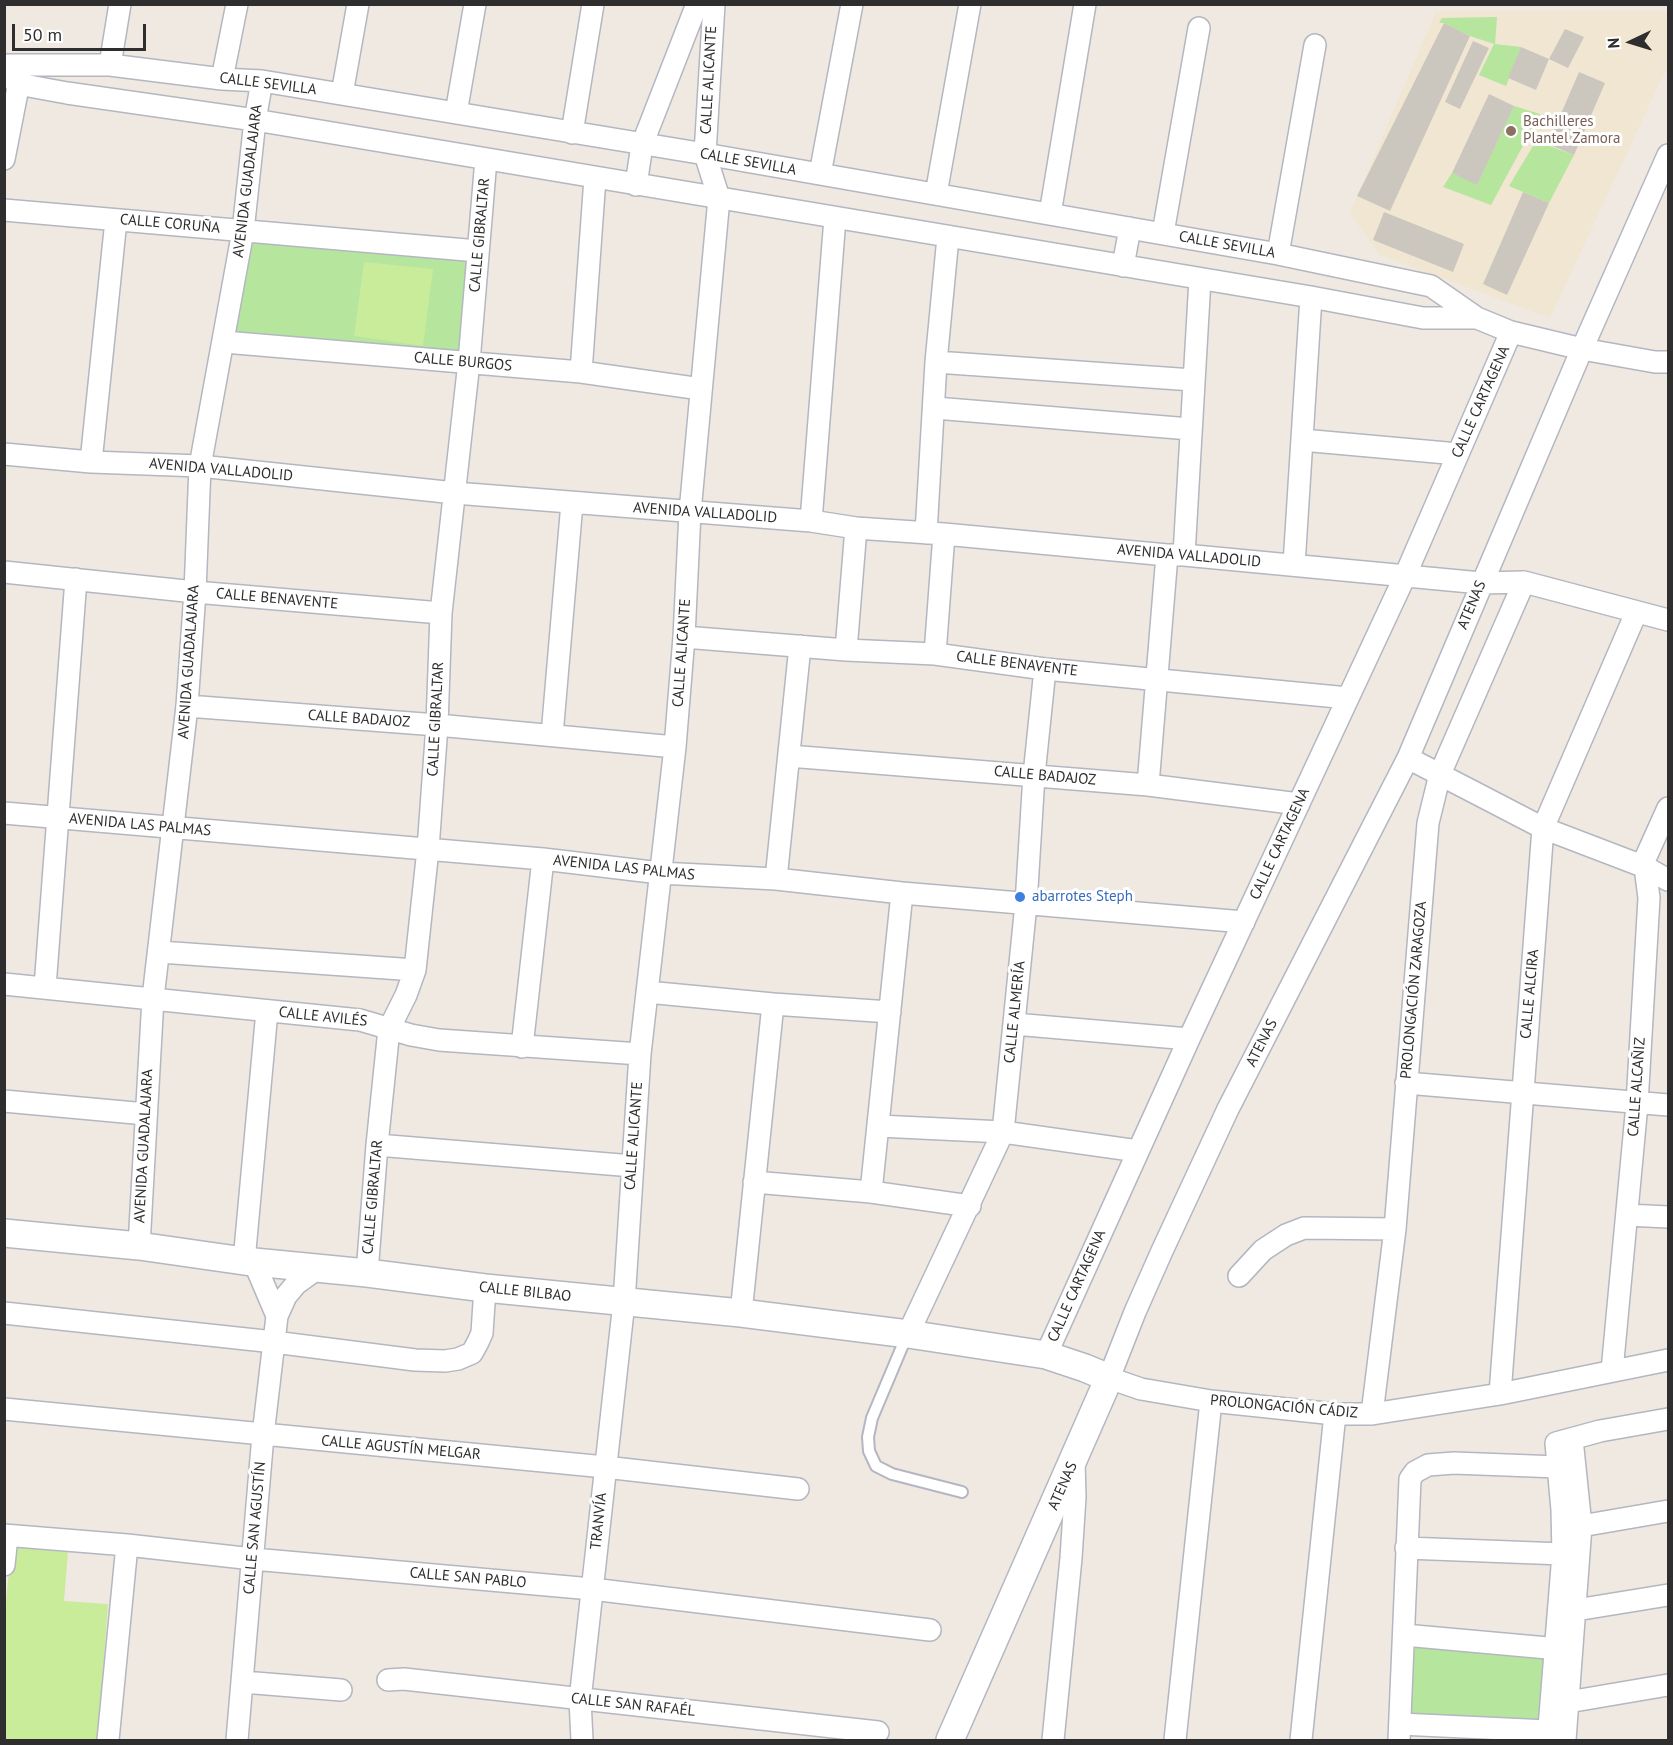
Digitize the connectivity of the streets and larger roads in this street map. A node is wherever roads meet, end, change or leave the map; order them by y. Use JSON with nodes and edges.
{"nodes":[{"id":1,"x":120,"y":4,"type":"edge"},
{"id":2,"x":237,"y":4,"type":"edge"},
{"id":3,"x":358,"y":4,"type":"edge"},
{"id":4,"x":475,"y":4,"type":"edge"},
{"id":5,"x":593,"y":4,"type":"edge"},
{"id":6,"x":697,"y":4,"type":"edge"},
{"id":7,"x":714,"y":4,"type":"edge"},
{"id":8,"x":852,"y":4,"type":"edge"},
{"id":9,"x":970,"y":4,"type":"edge"},
{"id":10,"x":1085,"y":4,"type":"edge"},
{"id":11,"x":1199,"y":28,"type":"dead end"},
{"id":12,"x":1315,"y":45,"type":"dead end"},
{"id":13,"x":110,"y":64,"type":"junction"},
{"id":14,"x":13,"y":72,"type":"edge"},
{"id":15,"x":222,"y":79,"type":"junction"},
{"id":16,"x":262,"y":81,"type":"junction"},
{"id":17,"x":342,"y":94,"type":"junction"},
{"id":18,"x":456,"y":113,"type":"junction"},
{"id":19,"x":255,"y":120,"type":"junction"},
{"id":20,"x":572,"y":133,"type":"junction"},
{"id":21,"x":642,"y":144,"type":"junction"},
{"id":22,"x":705,"y":154,"type":"junction"},
{"id":23,"x":1668,"y":155,"type":"edge"},
{"id":24,"x":4,"y":159,"type":"edge"},
{"id":25,"x":486,"y":159,"type":"junction"},
{"id":26,"x":820,"y":174,"type":"junction"},
{"id":27,"x":595,"y":178,"type":"junction"},
{"id":28,"x":636,"y":184,"type":"junction"},
{"id":29,"x":936,"y":194,"type":"junction"},
{"id":30,"x":719,"y":198,"type":"junction"},
{"id":31,"x":4,"y":210,"type":"edge"},
{"id":32,"x":1050,"y":214,"type":"junction"},
{"id":33,"x":835,"y":218,"type":"junction"},
{"id":34,"x":116,"y":220,"type":"junction"},
{"id":35,"x":1130,"y":228,"type":"junction"},
{"id":36,"x":243,"y":231,"type":"junction"},
{"id":37,"x":1163,"y":233,"type":"junction"},
{"id":38,"x":948,"y":237,"type":"junction"},
{"id":39,"x":478,"y":251,"type":"junction"},
{"id":40,"x":1278,"y":254,"type":"junction"},
{"id":41,"x":1123,"y":266,"type":"junction"},
{"id":42,"x":1200,"y":279,"type":"junction"},
{"id":43,"x":1311,"y":297,"type":"junction"},
{"id":44,"x":1477,"y":318,"type":"junction"},
{"id":45,"x":1511,"y":332,"type":"junction"},
{"id":46,"x":224,"y":342,"type":"junction"},
{"id":47,"x":1582,"y":349,"type":"junction"},
{"id":48,"x":469,"y":362,"type":"junction"},
{"id":49,"x":936,"y":362,"type":"junction"},
{"id":50,"x":1668,"y":362,"type":"edge"},
{"id":51,"x":581,"y":372,"type":"junction"},
{"id":52,"x":1193,"y":380,"type":"junction"},
{"id":53,"x":701,"y":389,"type":"junction"},
{"id":54,"x":935,"y":408,"type":"junction"},
{"id":55,"x":1190,"y":429,"type":"junction"},
{"id":56,"x":1302,"y":440,"type":"junction"},
{"id":57,"x":4,"y":453,"type":"edge"},
{"id":58,"x":1458,"y":454,"type":"junction"},
{"id":59,"x":91,"y":462,"type":"junction"},
{"id":60,"x":200,"y":466,"type":"junction"},
{"id":61,"x":455,"y":493,"type":"junction"},
{"id":62,"x":572,"y":503,"type":"junction"},
{"id":63,"x":690,"y":512,"type":"junction"},
{"id":64,"x":811,"y":521,"type":"junction"},
{"id":65,"x":856,"y":528,"type":"junction"},
{"id":66,"x":935,"y":533,"type":"junction"},
{"id":67,"x":1175,"y":555,"type":"junction"},
{"id":68,"x":1294,"y":565,"type":"junction"},
{"id":69,"x":4,"y":572,"type":"edge"},
{"id":70,"x":1405,"y":576,"type":"junction"},
{"id":71,"x":76,"y":579,"type":"junction"},
{"id":72,"x":1524,"y":582,"type":"junction"},
{"id":73,"x":1481,"y":583,"type":"junction"},
{"id":74,"x":195,"y":592,"type":"junction"},
{"id":75,"x":441,"y":613,"type":"junction"},
{"id":76,"x":1636,"y":613,"type":"junction"},
{"id":77,"x":1668,"y":620,"type":"edge"},
{"id":78,"x":684,"y":637,"type":"junction"},
{"id":79,"x":800,"y":646,"type":"junction"},
{"id":80,"x":846,"y":650,"type":"junction"},
{"id":81,"x":934,"y":654,"type":"junction"},
{"id":82,"x":1045,"y":669,"type":"junction"},
{"id":83,"x":1156,"y":679,"type":"junction"},
{"id":84,"x":1348,"y":698,"type":"junction"},
{"id":85,"x":187,"y":706,"type":"junction"},
{"id":86,"x":436,"y":725,"type":"junction"},
{"id":87,"x":552,"y":735,"type":"junction"},
{"id":88,"x":675,"y":747,"type":"junction"},
{"id":89,"x":789,"y":756,"type":"junction"},
{"id":90,"x":1408,"y":758,"type":"junction"},
{"id":91,"x":1440,"y":774,"type":"junction"},
{"id":92,"x":1034,"y":775,"type":"junction"},
{"id":93,"x":1148,"y":785,"type":"junction"},
{"id":94,"x":1299,"y":804,"type":"junction"},
{"id":95,"x":1668,"y":808,"type":"edge"},
{"id":96,"x":4,"y":813,"type":"edge"},
{"id":97,"x":59,"y":818,"type":"junction"},
{"id":98,"x":173,"y":828,"type":"junction"},
{"id":99,"x":1543,"y":828,"type":"junction"},
{"id":100,"x":428,"y":849,"type":"junction"},
{"id":101,"x":543,"y":860,"type":"junction"},
{"id":102,"x":1644,"y":867,"type":"junction"},
{"id":103,"x":660,"y":873,"type":"junction"},
{"id":104,"x":776,"y":879,"type":"junction"},
{"id":105,"x":1668,"y":880,"type":"edge"},
{"id":106,"x":902,"y":893,"type":"junction"},
{"id":107,"x":1026,"y":904,"type":"junction"},
{"id":108,"x":1244,"y":922,"type":"junction"},
{"id":109,"x":160,"y":952,"type":"junction"},
{"id":110,"x":415,"y":970,"type":"junction"},
{"id":111,"x":4,"y":984,"type":"edge"},
{"id":112,"x":45,"y":987,"type":"junction"},
{"id":113,"x":647,"y":992,"type":"junction"},
{"id":114,"x":153,"y":998,"type":"junction"},
{"id":115,"x":773,"y":1004,"type":"junction"},
{"id":116,"x":267,"y":1011,"type":"junction"},
{"id":117,"x":890,"y":1012,"type":"junction"},
{"id":118,"x":1014,"y":1024,"type":"junction"},
{"id":119,"x":389,"y":1029,"type":"junction"},
{"id":120,"x":1189,"y":1039,"type":"junction"},
{"id":121,"x":522,"y":1047,"type":"junction"},
{"id":122,"x":640,"y":1054,"type":"junction"},
{"id":123,"x":1407,"y":1083,"type":"junction"},
{"id":124,"x":1521,"y":1093,"type":"junction"},
{"id":125,"x":4,"y":1101,"type":"edge"},
{"id":126,"x":1637,"y":1104,"type":"junction"},
{"id":127,"x":1668,"y":1105,"type":"edge"},
{"id":128,"x":146,"y":1114,"type":"junction"},
{"id":129,"x":879,"y":1126,"type":"junction"},
{"id":130,"x":1003,"y":1132,"type":"junction"},
{"id":131,"x":377,"y":1145,"type":"junction"},
{"id":132,"x":1138,"y":1151,"type":"junction"},
{"id":133,"x":633,"y":1166,"type":"junction"},
{"id":134,"x":754,"y":1182,"type":"junction"},
{"id":135,"x":871,"y":1192,"type":"junction"},
{"id":136,"x":970,"y":1206,"type":"junction"},
{"id":137,"x":1627,"y":1215,"type":"junction"},
{"id":138,"x":1668,"y":1217,"type":"edge"},
{"id":139,"x":1395,"y":1229,"type":"junction"},
{"id":140,"x":4,"y":1233,"type":"edge"},
{"id":141,"x":139,"y":1246,"type":"junction"},
{"id":142,"x":249,"y":1262,"type":"junction"},
{"id":143,"x":318,"y":1268,"type":"junction"},
{"id":144,"x":367,"y":1273,"type":"junction"},
{"id":145,"x":1239,"y":1276,"type":"dead end"},
{"id":146,"x":485,"y":1288,"type":"junction"},
{"id":147,"x":624,"y":1302,"type":"junction"},
{"id":148,"x":4,"y":1312,"type":"edge"},
{"id":149,"x":741,"y":1313,"type":"junction"},
{"id":150,"x":277,"y":1316,"type":"junction"},
{"id":151,"x":908,"y":1335,"type":"junction"},
{"id":152,"x":274,"y":1342,"type":"junction"},
{"id":153,"x":1046,"y":1355,"type":"junction"},
{"id":154,"x":1668,"y":1360,"type":"edge"},
{"id":155,"x":1612,"y":1371,"type":"junction"},
{"id":156,"x":1109,"y":1378,"type":"junction"},
{"id":157,"x":1500,"y":1394,"type":"junction"},
{"id":158,"x":1211,"y":1401,"type":"junction"},
{"id":159,"x":4,"y":1409,"type":"edge"},
{"id":160,"x":1335,"y":1414,"type":"junction"},
{"id":161,"x":1372,"y":1414,"type":"junction"},
{"id":162,"x":1668,"y":1419,"type":"edge"},
{"id":163,"x":263,"y":1435,"type":"junction"},
{"id":164,"x":1074,"y":1461,"type":"junction"},
{"id":165,"x":604,"y":1467,"type":"junction"},
{"id":166,"x":1566,"y":1467,"type":"junction"},
{"id":167,"x":798,"y":1489,"type":"dead end"},
{"id":168,"x":1668,"y":1511,"type":"edge"},
{"id":169,"x":1581,"y":1526,"type":"junction"},
{"id":170,"x":6,"y":1535,"type":"edge"},
{"id":171,"x":127,"y":1545,"type":"junction"},
{"id":172,"x":1406,"y":1548,"type":"junction"},
{"id":173,"x":1563,"y":1554,"type":"junction"},
{"id":174,"x":253,"y":1559,"type":"junction"},
{"id":175,"x":4,"y":1565,"type":"edge"},
{"id":176,"x":591,"y":1589,"type":"junction"},
{"id":177,"x":1668,"y":1595,"type":"edge"},
{"id":178,"x":1576,"y":1610,"type":"junction"},
{"id":179,"x":930,"y":1630,"type":"dead end"},
{"id":180,"x":1404,"y":1635,"type":"junction"},
{"id":181,"x":1564,"y":1649,"type":"junction"},
{"id":182,"x":388,"y":1680,"type":"dead end"},
{"id":183,"x":243,"y":1682,"type":"junction"},
{"id":184,"x":1668,"y":1685,"type":"edge"},
{"id":185,"x":341,"y":1690,"type":"dead end"},
{"id":186,"x":580,"y":1700,"type":"junction"},
{"id":187,"x":1568,"y":1702,"type":"junction"},
{"id":188,"x":878,"y":1732,"type":"dead end"},
{"id":189,"x":1399,"y":1732,"type":"edge"},
{"id":190,"x":1554,"y":1737,"type":"edge"},
{"id":191,"x":108,"y":1740,"type":"edge"},
{"id":192,"x":237,"y":1740,"type":"edge"},
{"id":193,"x":582,"y":1740,"type":"edge"},
{"id":194,"x":950,"y":1740,"type":"edge"},
{"id":195,"x":1053,"y":1740,"type":"edge"},
{"id":196,"x":1175,"y":1740,"type":"edge"},
{"id":197,"x":1301,"y":1740,"type":"edge"}],
"edges":[{"from":1,"to":13,"type":"street"},
{"from":2,"to":15,"type":"street"},
{"from":3,"to":17,"type":"street"},
{"from":4,"to":18,"type":"street"},
{"from":5,"to":20,"type":"street"},
{"from":6,"to":21,"type":"street","name":"CALLE ALICANTE"},
{"from":7,"to":22,"type":"street","name":"CALLE ALICANTE"},
{"from":8,"to":26,"type":"street"},
{"from":9,"to":29,"type":"street"},
{"from":10,"to":32,"type":"street"},
{"from":11,"to":37,"type":"street"},
{"from":12,"to":40,"type":"street"},
{"from":13,"to":14,"type":"street","name":"CALLE SEVILLA"},
{"from":13,"to":15,"type":"street","name":"CALLE SEVILLA"},
{"from":14,"to":19,"type":"street","name":"CALLE SEVILLA"},
{"from":14,"to":24,"type":"street"},
{"from":15,"to":16,"type":"street","name":"CALLE SEVILLA"},
{"from":16,"to":17,"type":"street","name":"CALLE SEVILLA"},
{"from":16,"to":19,"type":"street","name":"AVENIDA GUADALAJARA"},
{"from":17,"to":18,"type":"street","name":"CALLE SEVILLA"},
{"from":18,"to":20,"type":"street","name":"CALLE SEVILLA"},
{"from":19,"to":25,"type":"street","name":"CALLE SEVILLA"},
{"from":19,"to":36,"type":"street","name":"AVENIDA GUADALAJARA"},
{"from":20,"to":21,"type":"street","name":"CALLE SEVILLA"},
{"from":21,"to":22,"type":"street","name":"CALLE SEVILLA"},
{"from":21,"to":28,"type":"street","name":"CALLE ALICANTE"},
{"from":22,"to":26,"type":"street","name":"CALLE SEVILLA"},
{"from":22,"to":30,"type":"street","name":"CALLE ALICANTE"},
{"from":23,"to":47,"type":"street"},
{"from":25,"to":27,"type":"street","name":"CALLE SEVILLA"},
{"from":25,"to":39,"type":"street","name":"CALLE GIBRALTAR"},
{"from":26,"to":29,"type":"street","name":"CALLE SEVILLA"},
{"from":27,"to":28,"type":"street","name":"CALLE SEVILLA"},
{"from":27,"to":51,"type":"street"},
{"from":28,"to":30,"type":"street","name":"CALLE SEVILLA"},
{"from":29,"to":32,"type":"street","name":"CALLE SEVILLA"},
{"from":30,"to":33,"type":"street","name":"CALLE SEVILLA"},
{"from":30,"to":53,"type":"street","name":"CALLE ALICANTE"},
{"from":31,"to":34,"type":"street","name":"CALLE CORUÑA"},
{"from":32,"to":35,"type":"street","name":"CALLE SEVILLA"},
{"from":33,"to":38,"type":"street","name":"CALLE SEVILLA"},
{"from":33,"to":64,"type":"street"},
{"from":34,"to":36,"type":"street","name":"CALLE CORUÑA"},
{"from":34,"to":59,"type":"street"},
{"from":35,"to":37,"type":"street","name":"CALLE SEVILLA"},
{"from":35,"to":41,"type":"street"},
{"from":36,"to":39,"type":"street","name":"CALLE CORUÑA"},
{"from":36,"to":46,"type":"street","name":"AVENIDA GUADALAJARA"},
{"from":37,"to":40,"type":"street","name":"CALLE SEVILLA"},
{"from":38,"to":41,"type":"street","name":"CALLE SEVILLA"},
{"from":38,"to":49,"type":"street"},
{"from":39,"to":48,"type":"street","name":"CALLE GIBRALTAR"},
{"from":40,"to":44,"type":"street","name":"CALLE SEVILLA"},
{"from":41,"to":42,"type":"street","name":"CALLE SEVILLA"},
{"from":42,"to":43,"type":"street","name":"CALLE SEVILLA"},
{"from":42,"to":52,"type":"street"},
{"from":43,"to":44,"type":"street","name":"CALLE SEVILLA"},
{"from":43,"to":56,"type":"street"},
{"from":44,"to":45,"type":"street","name":"CALLE SEVILLA"},
{"from":45,"to":47,"type":"street","name":"CALLE SEVILLA"},
{"from":45,"to":58,"type":"street","name":"CALLE CARTAGENA"},
{"from":46,"to":48,"type":"street","name":"CALLE BURGOS"},
{"from":46,"to":60,"type":"street","name":"AVENIDA GUADALAJARA"},
{"from":47,"to":50,"type":"street","name":"CALLE SEVILLA"},
{"from":47,"to":73,"type":"street","name":"ATENAS"},
{"from":48,"to":51,"type":"street","name":"CALLE BURGOS"},
{"from":48,"to":61,"type":"street","name":"CALLE GIBRALTAR"},
{"from":49,"to":52,"type":"street"},
{"from":49,"to":54,"type":"street"},
{"from":51,"to":53,"type":"street","name":"CALLE BURGOS"},
{"from":52,"to":55,"type":"street"},
{"from":53,"to":63,"type":"street","name":"CALLE ALICANTE"},
{"from":54,"to":55,"type":"street"},
{"from":54,"to":66,"type":"street"},
{"from":55,"to":67,"type":"street"},
{"from":56,"to":58,"type":"street"},
{"from":56,"to":68,"type":"street"},
{"from":57,"to":59,"type":"street","name":"AVENIDA VALLADOLID"},
{"from":58,"to":70,"type":"street","name":"CALLE CARTAGENA"},
{"from":59,"to":60,"type":"street","name":"AVENIDA VALLADOLID"},
{"from":60,"to":61,"type":"street","name":"AVENIDA VALLADOLID"},
{"from":60,"to":74,"type":"street","name":"AVENIDA GUADALAJARA"},
{"from":61,"to":62,"type":"street","name":"AVENIDA VALLADOLID"},
{"from":61,"to":75,"type":"street","name":"CALLE GIBRALTAR"},
{"from":62,"to":63,"type":"street","name":"AVENIDA VALLADOLID"},
{"from":62,"to":87,"type":"street"},
{"from":63,"to":64,"type":"street","name":"AVENIDA VALLADOLID"},
{"from":63,"to":78,"type":"street","name":"CALLE ALICANTE"},
{"from":64,"to":65,"type":"street","name":"AVENIDA VALLADOLID"},
{"from":65,"to":66,"type":"street","name":"AVENIDA VALLADOLID"},
{"from":65,"to":80,"type":"street"},
{"from":66,"to":67,"type":"street","name":"AVENIDA VALLADOLID"},
{"from":66,"to":81,"type":"street"},
{"from":67,"to":68,"type":"street","name":"AVENIDA VALLADOLID"},
{"from":67,"to":83,"type":"street"},
{"from":68,"to":70,"type":"street","name":"AVENIDA VALLADOLID"},
{"from":69,"to":71,"type":"street","name":"CALLE BENAVENTE"},
{"from":70,"to":73,"type":"street","name":"AVENIDA VALLADOLID"},
{"from":70,"to":84,"type":"street","name":"CALLE CARTAGENA"},
{"from":71,"to":74,"type":"street","name":"CALLE BENAVENTE"},
{"from":71,"to":97,"type":"street"},
{"from":72,"to":73,"type":"street","name":"AVENIDA VALLADOLID"},
{"from":72,"to":76,"type":"street","name":"AVENIDA VALLADOLID"},
{"from":72,"to":91,"type":"street","name":"PROLONGACIÓN ZARAGOZA"},
{"from":73,"to":90,"type":"street","name":"ATENAS"},
{"from":74,"to":75,"type":"street","name":"CALLE BENAVENTE"},
{"from":74,"to":85,"type":"street","name":"AVENIDA GUADALAJARA"},
{"from":75,"to":86,"type":"street","name":"CALLE GIBRALTAR"},
{"from":76,"to":77,"type":"street","name":"AVENIDA VALLADOLID"},
{"from":76,"to":99,"type":"street","name":"CALLE ALCIRA"},
{"from":78,"to":79,"type":"street","name":"CALLE BENAVENTE"},
{"from":78,"to":88,"type":"street","name":"CALLE ALICANTE"},
{"from":79,"to":80,"type":"street","name":"CALLE BENAVENTE"},
{"from":79,"to":89,"type":"street"},
{"from":80,"to":81,"type":"street","name":"CALLE BENAVENTE"},
{"from":81,"to":82,"type":"street","name":"CALLE BENAVENTE"},
{"from":82,"to":83,"type":"street","name":"CALLE BENAVENTE"},
{"from":82,"to":92,"type":"street","name":"CALLE ALMERÍA"},
{"from":83,"to":84,"type":"street","name":"CALLE BENAVENTE"},
{"from":83,"to":93,"type":"street"},
{"from":84,"to":94,"type":"street","name":"CALLE CARTAGENA"},
{"from":85,"to":86,"type":"street","name":"CALLE BADAJOZ"},
{"from":85,"to":98,"type":"street","name":"AVENIDA GUADALAJARA"},
{"from":86,"to":87,"type":"street","name":"CALLE BADAJOZ"},
{"from":86,"to":100,"type":"street","name":"CALLE GIBRALTAR"},
{"from":87,"to":88,"type":"street","name":"CALLE BADAJOZ"},
{"from":88,"to":103,"type":"street","name":"CALLE ALICANTE"},
{"from":89,"to":92,"type":"street","name":"CALLE BADAJOZ"},
{"from":89,"to":104,"type":"street"},
{"from":90,"to":91,"type":"street"},
{"from":90,"to":156,"type":"street","name":"ATENAS"},
{"from":91,"to":99,"type":"street"},
{"from":91,"to":123,"type":"street","name":"PROLONGACIÓN ZARAGOZA"},
{"from":92,"to":93,"type":"street","name":"CALLE BADAJOZ"},
{"from":92,"to":107,"type":"street","name":"CALLE ALMERÍA"},
{"from":93,"to":94,"type":"street","name":"CALLE BADAJOZ"},
{"from":94,"to":108,"type":"street","name":"CALLE CARTAGENA"},
{"from":95,"to":102,"type":"street","name":"CALLE ALCAÑIZ"},
{"from":96,"to":97,"type":"street","name":"AVENIDA LAS PALMAS"},
{"from":97,"to":98,"type":"street","name":"AVENIDA LAS PALMAS"},
{"from":97,"to":112,"type":"street"},
{"from":98,"to":100,"type":"street","name":"AVENIDA LAS PALMAS"},
{"from":98,"to":109,"type":"street","name":"AVENIDA GUADALAJARA"},
{"from":99,"to":102,"type":"street"},
{"from":99,"to":124,"type":"street","name":"CALLE ALCIRA"},
{"from":100,"to":101,"type":"street","name":"AVENIDA LAS PALMAS"},
{"from":100,"to":110,"type":"street","name":"CALLE GIBRALTAR"},
{"from":101,"to":103,"type":"street","name":"AVENIDA LAS PALMAS"},
{"from":101,"to":121,"type":"street"},
{"from":102,"to":105,"type":"street"},
{"from":102,"to":126,"type":"street","name":"CALLE ALCAÑIZ"},
{"from":103,"to":104,"type":"street","name":"AVENIDA LAS PALMAS"},
{"from":103,"to":113,"type":"street","name":"CALLE ALICANTE"},
{"from":104,"to":106,"type":"street","name":"AVENIDA LAS PALMAS"},
{"from":106,"to":107,"type":"street","name":"AVENIDA LAS PALMAS"},
{"from":106,"to":117,"type":"street"},
{"from":107,"to":108,"type":"street","name":"AVENIDA LAS PALMAS"},
{"from":107,"to":118,"type":"street","name":"CALLE ALMERÍA"},
{"from":108,"to":120,"type":"street","name":"CALLE CARTAGENA"},
{"from":109,"to":110,"type":"street"},
{"from":109,"to":114,"type":"street","name":"AVENIDA GUADALAJARA"},
{"from":110,"to":119,"type":"street","name":"CALLE GIBRALTAR"},
{"from":111,"to":112,"type":"street","name":"CALLE AVILÉS"},
{"from":112,"to":114,"type":"street","name":"CALLE AVILÉS"},
{"from":113,"to":115,"type":"street"},
{"from":113,"to":122,"type":"street","name":"CALLE ALICANTE"},
{"from":114,"to":116,"type":"street","name":"CALLE AVILÉS"},
{"from":114,"to":128,"type":"street","name":"AVENIDA GUADALAJARA"},
{"from":115,"to":117,"type":"street"},
{"from":115,"to":134,"type":"street"},
{"from":116,"to":119,"type":"street","name":"CALLE AVILÉS"},
{"from":116,"to":142,"type":"street"},
{"from":117,"to":129,"type":"street"},
{"from":118,"to":120,"type":"street"},
{"from":118,"to":130,"type":"street","name":"CALLE ALMERÍA"},
{"from":119,"to":121,"type":"street","name":"CALLE AVILÉS"},
{"from":119,"to":131,"type":"street","name":"CALLE GIBRALTAR"},
{"from":120,"to":132,"type":"street","name":"CALLE CARTAGENA"},
{"from":121,"to":122,"type":"street","name":"CALLE AVILÉS"},
{"from":122,"to":133,"type":"street","name":"CALLE ALICANTE"},
{"from":123,"to":124,"type":"street"},
{"from":123,"to":139,"type":"street","name":"PROLONGACIÓN ZARAGOZA"},
{"from":124,"to":126,"type":"street"},
{"from":124,"to":157,"type":"street","name":"CALLE ALCIRA"},
{"from":125,"to":128,"type":"street"},
{"from":126,"to":127,"type":"street"},
{"from":126,"to":137,"type":"street","name":"CALLE ALCAÑIZ"},
{"from":128,"to":141,"type":"street","name":"AVENIDA GUADALAJARA"},
{"from":129,"to":130,"type":"street"},
{"from":129,"to":135,"type":"street"},
{"from":130,"to":132,"type":"street"},
{"from":130,"to":136,"type":"street","name":"CALLE ALMERÍA"},
{"from":131,"to":133,"type":"street"},
{"from":131,"to":144,"type":"street","name":"CALLE GIBRALTAR"},
{"from":132,"to":153,"type":"street","name":"CALLE CARTAGENA"},
{"from":133,"to":147,"type":"street","name":"CALLE ALICANTE"},
{"from":134,"to":135,"type":"street"},
{"from":134,"to":149,"type":"street"},
{"from":135,"to":136,"type":"street"},
{"from":136,"to":151,"type":"street","name":"CALLE ALMERÍA"},
{"from":137,"to":138,"type":"street"},
{"from":137,"to":155,"type":"street","name":"CALLE ALCAÑIZ"},
{"from":139,"to":145,"type":"street"},
{"from":139,"to":161,"type":"street","name":"PROLONGACIÓN ZARAGOZA"},
{"from":140,"to":141,"type":"street","name":"CALLE BILBAO"},
{"from":141,"to":142,"type":"street","name":"CALLE BILBAO"},
{"from":142,"to":143,"type":"street","name":"CALLE BILBAO"},
{"from":142,"to":150,"type":"street","name":"CALLE SAN AGUSTÍN"},
{"from":143,"to":144,"type":"street","name":"CALLE BILBAO"},
{"from":143,"to":150,"type":"street","name":"CALLE SAN AGUSTÍN"},
{"from":144,"to":146,"type":"street","name":"CALLE BILBAO"},
{"from":146,"to":147,"type":"street","name":"CALLE BILBAO"},
{"from":146,"to":152,"type":"street"},
{"from":147,"to":149,"type":"street","name":"CALLE BILBAO"},
{"from":147,"to":165,"type":"street","name":"TRANVÍA"},
{"from":148,"to":152,"type":"street"},
{"from":149,"to":151,"type":"street","name":"CALLE BILBAO"},
{"from":150,"to":152,"type":"street","name":"CALLE SAN AGUSTÍN"},
{"from":151,"to":153,"type":"street","name":"CALLE BILBAO"},
{"from":152,"to":163,"type":"street","name":"CALLE SAN AGUSTÍN"},
{"from":153,"to":156,"type":"street","name":"PROLONGACIÓN CÁDIZ"},
{"from":154,"to":155,"type":"street","name":"PROLONGACIÓN CÁDIZ"},
{"from":155,"to":157,"type":"street","name":"PROLONGACIÓN CÁDIZ"},
{"from":156,"to":158,"type":"street","name":"PROLONGACIÓN CÁDIZ"},
{"from":156,"to":164,"type":"street","name":"ATENAS"},
{"from":157,"to":161,"type":"street","name":"PROLONGACIÓN CÁDIZ"},
{"from":158,"to":160,"type":"street","name":"PROLONGACIÓN CÁDIZ"},
{"from":158,"to":196,"type":"street"},
{"from":159,"to":163,"type":"street","name":"CALLE AGUSTÍN MELGAR"},
{"from":160,"to":161,"type":"street","name":"PROLONGACIÓN CÁDIZ"},
{"from":160,"to":197,"type":"street"},
{"from":162,"to":166,"type":"street"},
{"from":163,"to":165,"type":"street","name":"CALLE AGUSTÍN MELGAR"},
{"from":163,"to":174,"type":"street","name":"CALLE SAN AGUSTÍN"},
{"from":164,"to":194,"type":"street","name":"ATENAS"},
{"from":164,"to":195,"type":"street"},
{"from":165,"to":167,"type":"street","name":"CALLE AGUSTÍN MELGAR"},
{"from":165,"to":176,"type":"street","name":"TRANVÍA"},
{"from":166,"to":169,"type":"street"},
{"from":166,"to":172,"type":"street"},
{"from":166,"to":173,"type":"street"},
{"from":168,"to":169,"type":"street"},
{"from":169,"to":178,"type":"street"},
{"from":170,"to":171,"type":"street","name":"CALLE SAN PABLO"},
{"from":170,"to":175,"type":"street"},
{"from":171,"to":174,"type":"street","name":"CALLE SAN PABLO"},
{"from":171,"to":191,"type":"street"},
{"from":172,"to":173,"type":"street"},
{"from":172,"to":180,"type":"street"},
{"from":173,"to":181,"type":"street"},
{"from":174,"to":176,"type":"street","name":"CALLE SAN PABLO"},
{"from":174,"to":183,"type":"street","name":"CALLE SAN AGUSTÍN"},
{"from":176,"to":179,"type":"street","name":"CALLE SAN PABLO"},
{"from":176,"to":186,"type":"street","name":"TRANVÍA"},
{"from":177,"to":178,"type":"street"},
{"from":178,"to":181,"type":"street"},
{"from":180,"to":181,"type":"street"},
{"from":180,"to":189,"type":"street"},
{"from":181,"to":187,"type":"street"},
{"from":181,"to":190,"type":"street"},
{"from":182,"to":186,"type":"street","name":"CALLE SAN RAFAÉL"},
{"from":183,"to":185,"type":"street"},
{"from":183,"to":192,"type":"street","name":"CALLE SAN AGUSTÍN"},
{"from":184,"to":187,"type":"street"},
{"from":186,"to":188,"type":"street","name":"CALLE SAN RAFAÉL"},
{"from":186,"to":193,"type":"street","name":"TRANVÍA"},
{"from":187,"to":190,"type":"street"},
{"from":189,"to":190,"type":"street"}]}
